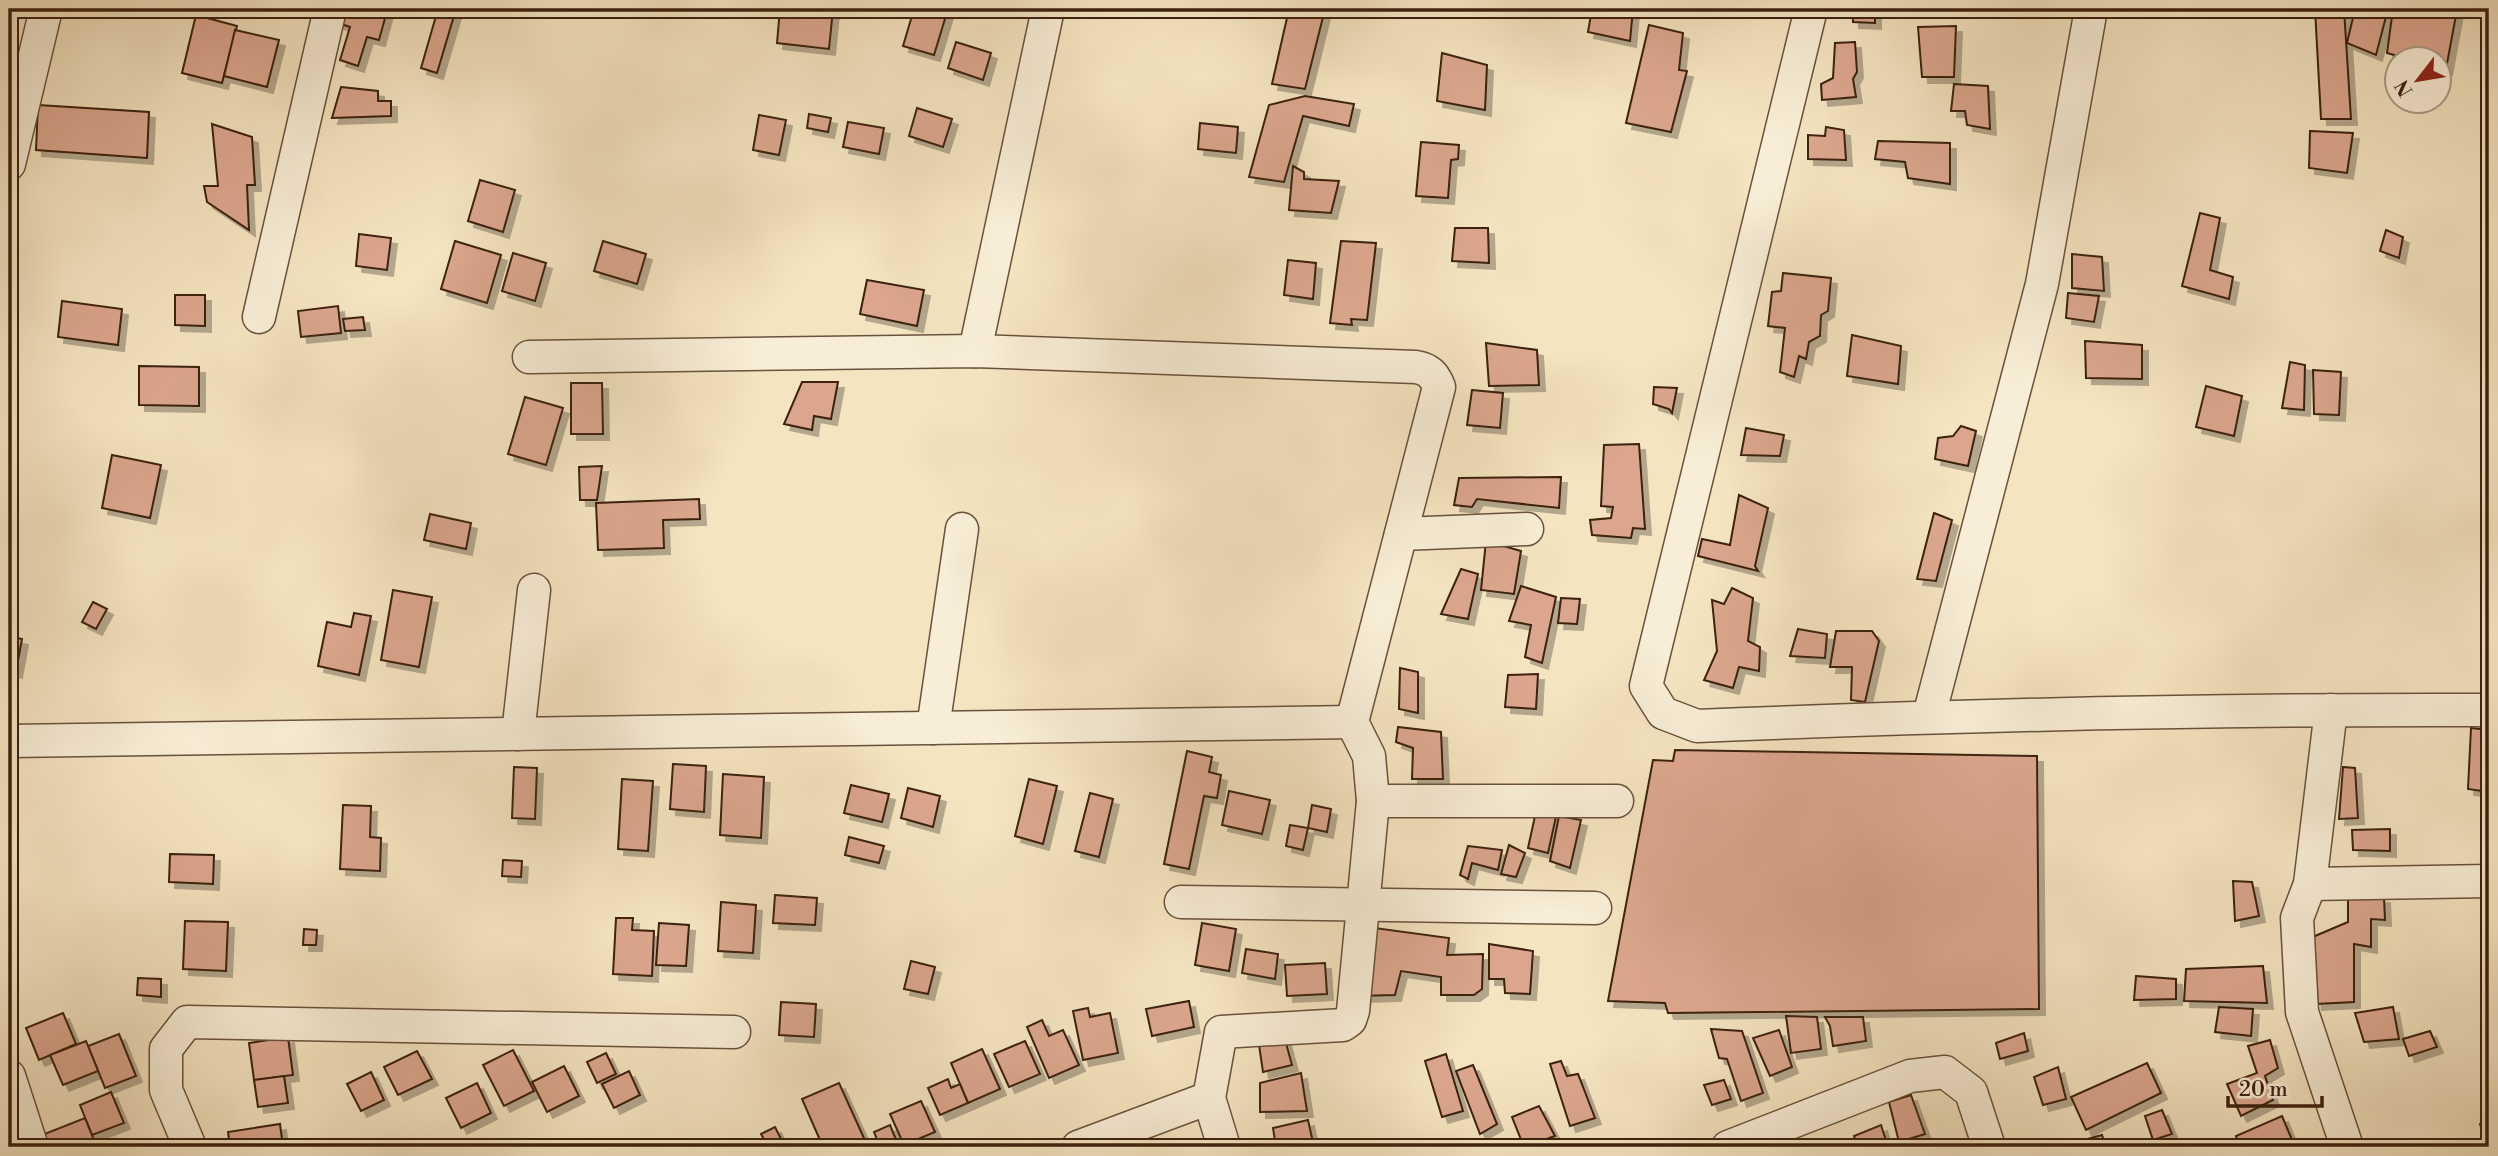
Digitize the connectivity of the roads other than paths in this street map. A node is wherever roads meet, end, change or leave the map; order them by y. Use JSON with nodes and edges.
{"nodes":[{"id":1,"x":46,"y":9,"type":"edge"},
{"id":2,"x":330,"y":9,"type":"edge"},
{"id":3,"x":1048,"y":9,"type":"edge"},
{"id":4,"x":1811,"y":9,"type":"edge"},
{"id":5,"x":2091,"y":9,"type":"edge"},
{"id":6,"x":9,"y":164,"type":"edge"},
{"id":7,"x":259,"y":317,"type":"dead end"},
{"id":8,"x":975,"y":351,"type":"junction"},
{"id":9,"x":529,"y":357,"type":"dead end"},
{"id":10,"x":962,"y":529,"type":"dead end"},
{"id":11,"x":1527,"y":529,"type":"dead end"},
{"id":12,"x":1401,"y":534,"type":"junction"},
{"id":13,"x":534,"y":590,"type":"dead end"},
{"id":14,"x":2330,"y":710,"type":"junction"},
{"id":15,"x":2489,"y":710,"type":"edge"},
{"id":16,"x":1929,"y":716,"type":"junction"},
{"id":17,"x":1352,"y":722,"type":"junction"},
{"id":18,"x":933,"y":728,"type":"junction"},
{"id":19,"x":518,"y":734,"type":"junction"},
{"id":20,"x":9,"y":741,"type":"edge"},
{"id":21,"x":1373,"y":801,"type":"junction"},
{"id":22,"x":1617,"y":801,"type":"dead end"},
{"id":23,"x":2489,"y":881,"type":"edge"},
{"id":24,"x":2310,"y":884,"type":"junction"},
{"id":25,"x":1181,"y":902,"type":"dead end"},
{"id":26,"x":1363,"y":906,"type":"junction"},
{"id":27,"x":1595,"y":908,"type":"dead end"},
{"id":28,"x":734,"y":1032,"type":"dead end"},
{"id":29,"x":9,"y":1076,"type":"edge"},
{"id":30,"x":1209,"y":1098,"type":"junction"},
{"id":31,"x":32,"y":1147,"type":"edge"},
{"id":32,"x":190,"y":1147,"type":"edge"},
{"id":33,"x":1078,"y":1147,"type":"edge"},
{"id":34,"x":1224,"y":1147,"type":"edge"},
{"id":35,"x":1728,"y":1147,"type":"edge"},
{"id":36,"x":1989,"y":1147,"type":"edge"},
{"id":37,"x":2347,"y":1147,"type":"edge"}],
"edges":[{"from":1,"to":6,"type":"street"},
{"from":2,"to":7,"type":"street"},
{"from":3,"to":8,"type":"street"},
{"from":4,"to":16,"type":"street"},
{"from":5,"to":16,"type":"street"},
{"from":8,"to":9,"type":"street"},
{"from":8,"to":12,"type":"street"},
{"from":10,"to":18,"type":"street"},
{"from":11,"to":12,"type":"street"},
{"from":12,"to":17,"type":"street"},
{"from":13,"to":19,"type":"street"},
{"from":14,"to":15,"type":"street"},
{"from":14,"to":16,"type":"street"},
{"from":14,"to":24,"type":"street"},
{"from":17,"to":18,"type":"street"},
{"from":17,"to":21,"type":"street"},
{"from":18,"to":19,"type":"street"},
{"from":19,"to":20,"type":"street"},
{"from":21,"to":22,"type":"street"},
{"from":21,"to":26,"type":"street"},
{"from":23,"to":24,"type":"street"},
{"from":24,"to":37,"type":"street"},
{"from":25,"to":26,"type":"street"},
{"from":26,"to":27,"type":"street"},
{"from":26,"to":30,"type":"street"},
{"from":28,"to":32,"type":"street"},
{"from":29,"to":31,"type":"street"},
{"from":30,"to":33,"type":"street"},
{"from":30,"to":34,"type":"street"},
{"from":35,"to":36,"type":"street"}]}
